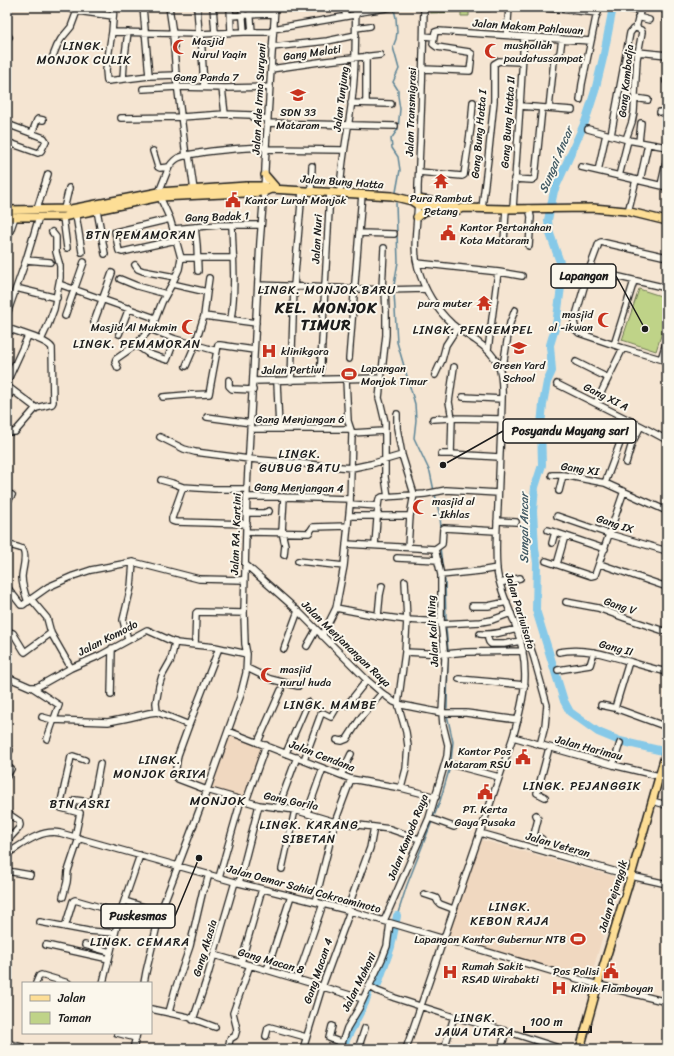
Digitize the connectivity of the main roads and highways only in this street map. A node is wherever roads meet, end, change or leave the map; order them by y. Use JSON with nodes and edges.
{"nodes":[{"id":1,"x":265,"y":175,"type":"road end"},
{"id":2,"x":269,"y":189,"type":"junction"},
{"id":3,"x":159,"y":195,"type":"junction"},
{"id":4,"x":416,"y":201,"type":"junction"},
{"id":5,"x":438,"y":208,"type":"junction"},
{"id":6,"x":462,"y":208,"type":"junction"},
{"id":7,"x":7,"y":210,"type":"edge"},
{"id":8,"x":85,"y":210,"type":"junction"},
{"id":9,"x":63,"y":213,"type":"junction"},
{"id":10,"x":7,"y":217,"type":"edge"},
{"id":11,"x":417,"y":217,"type":"road end"},
{"id":12,"x":667,"y":221,"type":"edge"},
{"id":13,"x":667,"y":749,"type":"edge"},
{"id":14,"x":580,"y":1049,"type":"edge"}],
"edges":[{"from":1,"to":2,"type":"main road"},
{"from":2,"to":3,"type":"main road"},
{"from":2,"to":3,"type":"main road"},
{"from":2,"to":4,"type":"main road","name":"Jalan Bung Hatta"},
{"from":3,"to":8,"type":"main road"},
{"from":3,"to":8,"type":"main road"},
{"from":4,"to":5,"type":"main road"},
{"from":4,"to":6,"type":"main road"},
{"from":5,"to":6,"type":"main road"},
{"from":5,"to":11,"type":"main road"},
{"from":6,"to":12,"type":"main road"},
{"from":7,"to":9,"type":"main road"},
{"from":8,"to":9,"type":"main road"},
{"from":8,"to":9,"type":"main road"},
{"from":9,"to":10,"type":"main road"},
{"from":13,"to":14,"type":"main road","name":"Jalan Pejanggik"}]}
